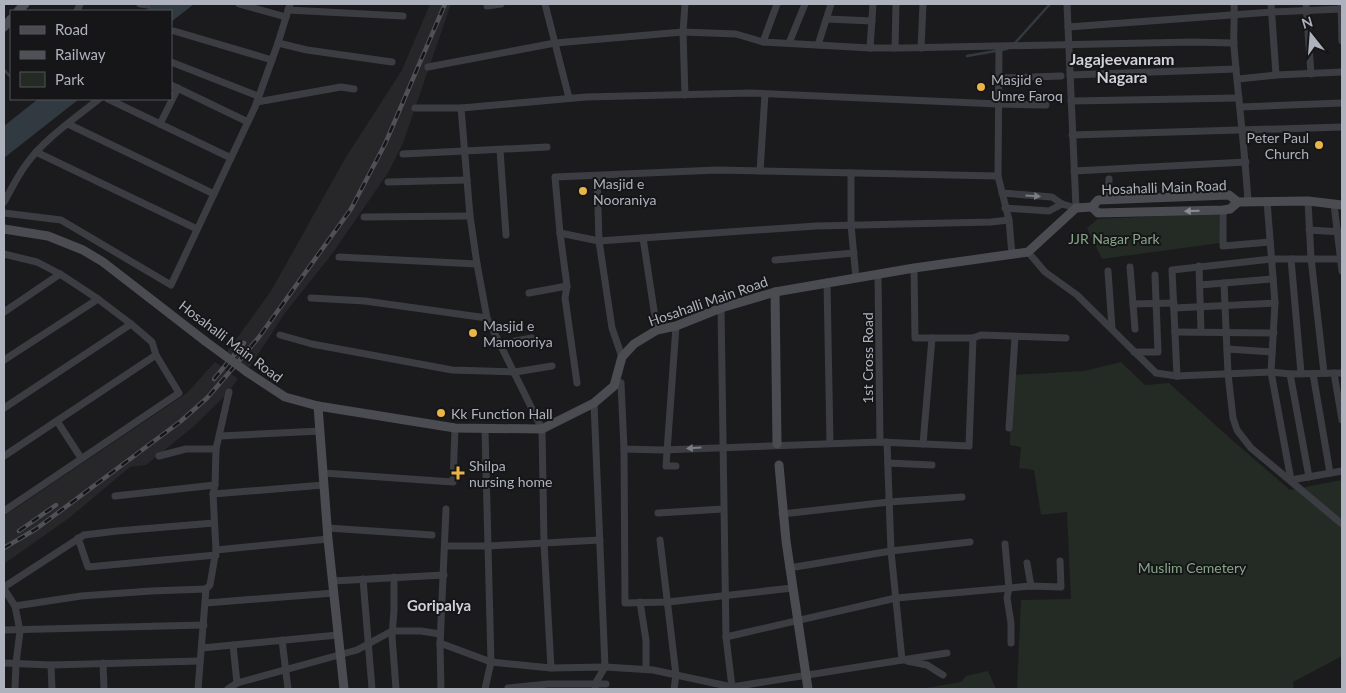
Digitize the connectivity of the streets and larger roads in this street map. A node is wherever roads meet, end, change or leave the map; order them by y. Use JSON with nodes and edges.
{"nodes":[{"id":1,"x":140,"y":4,"type":"edge"},
{"id":2,"x":238,"y":4,"type":"edge"},
{"id":3,"x":501,"y":4,"type":"edge"},
{"id":4,"x":545,"y":4,"type":"edge"},
{"id":5,"x":685,"y":4,"type":"edge"},
{"id":6,"x":777,"y":4,"type":"edge"},
{"id":7,"x":804,"y":4,"type":"edge"},
{"id":8,"x":832,"y":4,"type":"edge"},
{"id":9,"x":873,"y":4,"type":"edge"},
{"id":10,"x":896,"y":4,"type":"edge"},
{"id":11,"x":923,"y":4,"type":"edge"},
{"id":12,"x":1067,"y":4,"type":"edge"},
{"id":13,"x":1234,"y":4,"type":"edge"},
{"id":14,"x":148,"y":5,"type":"dead end"},
{"id":15,"x":487,"y":6,"type":"dead end"},
{"id":16,"x":1306,"y":7,"type":"edge"},
{"id":17,"x":1341,"y":7,"type":"edge"},
{"id":18,"x":1271,"y":8,"type":"edge"},
{"id":19,"x":288,"y":10,"type":"edge"},
{"id":20,"x":1235,"y":15,"type":"junction"},
{"id":21,"x":403,"y":16,"type":"dead end"},
{"id":22,"x":827,"y":19,"type":"junction"},
{"id":23,"x":872,"y":21,"type":"junction"},
{"id":24,"x":1068,"y":27,"type":"junction"},
{"id":25,"x":174,"y":31,"type":"dead end"},
{"id":26,"x":683,"y":32,"type":"junction"},
{"id":27,"x":1342,"y":41,"type":"edge"},
{"id":28,"x":763,"y":42,"type":"junction"},
{"id":29,"x":278,"y":43,"type":"junction"},
{"id":30,"x":789,"y":43,"type":"junction"},
{"id":31,"x":1234,"y":43,"type":"junction"},
{"id":32,"x":554,"y":44,"type":"junction"},
{"id":33,"x":818,"y":45,"type":"junction"},
{"id":34,"x":1068,"y":45,"type":"junction"},
{"id":35,"x":870,"y":48,"type":"junction"},
{"id":36,"x":895,"y":48,"type":"junction"},
{"id":37,"x":921,"y":48,"type":"junction"},
{"id":38,"x":999,"y":51,"type":"junction"},
{"id":39,"x":272,"y":60,"type":"junction"},
{"id":40,"x":172,"y":62,"type":"edge"},
{"id":41,"x":392,"y":62,"type":"dead end"},
{"id":42,"x":428,"y":67,"type":"dead end"},
{"id":43,"x":1236,"y":69,"type":"junction"},
{"id":44,"x":1342,"y":72,"type":"edge"},
{"id":45,"x":1311,"y":74,"type":"junction"},
{"id":46,"x":1070,"y":75,"type":"junction"},
{"id":47,"x":1276,"y":75,"type":"junction"},
{"id":48,"x":1060,"y":76,"type":"dead end"},
{"id":49,"x":999,"y":78,"type":"junction"},
{"id":50,"x":1238,"y":79,"type":"junction"},
{"id":51,"x":175,"y":86,"type":"edge"},
{"id":52,"x":354,"y":89,"type":"dead end"},
{"id":53,"x":765,"y":94,"type":"junction"},
{"id":54,"x":685,"y":95,"type":"junction"},
{"id":55,"x":569,"y":98,"type":"junction"},
{"id":56,"x":1240,"y":98,"type":"junction"},
{"id":57,"x":258,"y":99,"type":"junction"},
{"id":58,"x":98,"y":100,"type":"edge"},
{"id":59,"x":110,"y":100,"type":"edge"},
{"id":60,"x":169,"y":100,"type":"edge"},
{"id":61,"x":1071,"y":101,"type":"junction"},
{"id":62,"x":998,"y":104,"type":"junction"},
{"id":63,"x":1342,"y":104,"type":"edge"},
{"id":64,"x":1046,"y":105,"type":"dead end"},
{"id":65,"x":416,"y":108,"type":"dead end"},
{"id":66,"x":461,"y":108,"type":"junction"},
{"id":67,"x":1240,"y":108,"type":"junction"},
{"id":68,"x":248,"y":122,"type":"junction"},
{"id":69,"x":68,"y":124,"type":"junction"},
{"id":70,"x":160,"y":124,"type":"junction"},
{"id":71,"x":1342,"y":127,"type":"edge"},
{"id":72,"x":1243,"y":130,"type":"junction"},
{"id":73,"x":1072,"y":135,"type":"junction"},
{"id":74,"x":547,"y":147,"type":"dead end"},
{"id":75,"x":500,"y":150,"type":"junction"},
{"id":76,"x":464,"y":151,"type":"junction"},
{"id":77,"x":36,"y":152,"type":"junction"},
{"id":78,"x":403,"y":154,"type":"dead end"},
{"id":79,"x":231,"y":158,"type":"junction"},
{"id":80,"x":1246,"y":162,"type":"junction"},
{"id":81,"x":760,"y":171,"type":"junction"},
{"id":82,"x":1074,"y":171,"type":"junction"},
{"id":83,"x":851,"y":173,"type":"junction"},
{"id":84,"x":597,"y":176,"type":"junction"},
{"id":85,"x":998,"y":176,"type":"junction"},
{"id":86,"x":1109,"y":179,"type":"dead end"},
{"id":87,"x":467,"y":180,"type":"junction"},
{"id":88,"x":388,"y":182,"type":"dead end"},
{"id":89,"x":1002,"y":193,"type":"junction"},
{"id":90,"x":214,"y":194,"type":"junction"},
{"id":91,"x":1222,"y":196,"type":"junction"},
{"id":92,"x":1108,"y":200,"type":"junction"},
{"id":93,"x":1308,"y":201,"type":"junction"},
{"id":94,"x":4,"y":202,"type":"edge"},
{"id":95,"x":1238,"y":202,"type":"junction"},
{"id":96,"x":1248,"y":202,"type":"junction"},
{"id":97,"x":1267,"y":202,"type":"junction"},
{"id":98,"x":1062,"y":204,"type":"junction"},
{"id":99,"x":1338,"y":205,"type":"edge"},
{"id":100,"x":1092,"y":207,"type":"junction"},
{"id":101,"x":1005,"y":208,"type":"junction"},
{"id":102,"x":1076,"y":208,"type":"junction"},
{"id":103,"x":1223,"y":210,"type":"junction"},
{"id":104,"x":4,"y":213,"type":"edge"},
{"id":105,"x":364,"y":216,"type":"dead end"},
{"id":106,"x":470,"y":216,"type":"junction"},
{"id":107,"x":1009,"y":220,"type":"junction"},
{"id":108,"x":851,"y":225,"type":"junction"},
{"id":109,"x":197,"y":229,"type":"junction"},
{"id":110,"x":4,"y":230,"type":"edge"},
{"id":111,"x":1308,"y":230,"type":"junction"},
{"id":112,"x":1340,"y":231,"type":"edge"},
{"id":113,"x":560,"y":233,"type":"junction"},
{"id":114,"x":506,"y":235,"type":"dead end"},
{"id":115,"x":643,"y":238,"type":"junction"},
{"id":116,"x":598,"y":241,"type":"junction"},
{"id":117,"x":1270,"y":242,"type":"junction"},
{"id":118,"x":1028,"y":252,"type":"junction"},
{"id":119,"x":854,"y":253,"type":"junction"},
{"id":120,"x":4,"y":254,"type":"edge"},
{"id":121,"x":1012,"y":255,"type":"junction"},
{"id":122,"x":339,"y":257,"type":"dead end"},
{"id":123,"x":1311,"y":258,"type":"junction"},
{"id":124,"x":1272,"y":259,"type":"junction"},
{"id":125,"x":1291,"y":259,"type":"junction"},
{"id":126,"x":1342,"y":259,"type":"edge"},
{"id":127,"x":775,"y":260,"type":"dead end"},
{"id":128,"x":477,"y":264,"type":"junction"},
{"id":129,"x":1200,"y":266,"type":"junction"},
{"id":130,"x":1130,"y":267,"type":"dead end"},
{"id":131,"x":914,"y":268,"type":"junction"},
{"id":132,"x":1108,"y":271,"type":"dead end"},
{"id":133,"x":1342,"y":271,"type":"edge"},
{"id":134,"x":60,"y":274,"type":"junction"},
{"id":135,"x":878,"y":274,"type":"junction"},
{"id":136,"x":1155,"y":274,"type":"dead end"},
{"id":137,"x":856,"y":278,"type":"junction"},
{"id":138,"x":1273,"y":279,"type":"junction"},
{"id":139,"x":828,"y":282,"type":"junction"},
{"id":140,"x":1224,"y":283,"type":"junction"},
{"id":141,"x":1200,"y":285,"type":"junction"},
{"id":142,"x":567,"y":286,"type":"junction"},
{"id":143,"x":775,"y":292,"type":"junction"},
{"id":144,"x":529,"y":293,"type":"dead end"},
{"id":145,"x":311,"y":298,"type":"dead end"},
{"id":146,"x":98,"y":299,"type":"junction"},
{"id":147,"x":1156,"y":303,"type":"junction"},
{"id":148,"x":1275,"y":303,"type":"junction"},
{"id":149,"x":1133,"y":304,"type":"junction"},
{"id":150,"x":1174,"y":306,"type":"junction"},
{"id":151,"x":1225,"y":306,"type":"junction"},
{"id":152,"x":1201,"y":307,"type":"junction"},
{"id":153,"x":721,"y":308,"type":"junction"},
{"id":154,"x":4,"y":312,"type":"edge"},
{"id":155,"x":487,"y":318,"type":"junction"},
{"id":156,"x":131,"y":324,"type":"junction"},
{"id":157,"x":676,"y":326,"type":"junction"},
{"id":158,"x":1112,"y":328,"type":"junction"},
{"id":159,"x":1135,"y":329,"type":"dead end"},
{"id":160,"x":657,"y":330,"type":"junction"},
{"id":161,"x":1201,"y":331,"type":"junction"},
{"id":162,"x":1175,"y":332,"type":"junction"},
{"id":163,"x":1226,"y":332,"type":"junction"},
{"id":164,"x":1274,"y":333,"type":"junction"},
{"id":165,"x":280,"y":335,"type":"dead end"},
{"id":166,"x":1015,"y":337,"type":"junction"},
{"id":167,"x":532,"y":338,"type":"dead end"},
{"id":168,"x":932,"y":338,"type":"junction"},
{"id":169,"x":972,"y":338,"type":"junction"},
{"id":170,"x":1066,"y":338,"type":"dead end"},
{"id":171,"x":499,"y":344,"type":"junction"},
{"id":172,"x":1227,"y":349,"type":"junction"},
{"id":173,"x":1134,"y":352,"type":"junction"},
{"id":174,"x":1272,"y":352,"type":"junction"},
{"id":175,"x":156,"y":355,"type":"junction"},
{"id":176,"x":622,"y":357,"type":"junction"},
{"id":177,"x":4,"y":360,"type":"edge"},
{"id":178,"x":552,"y":366,"type":"dead end"},
{"id":179,"x":515,"y":372,"type":"junction"},
{"id":180,"x":1271,"y":372,"type":"junction"},
{"id":181,"x":1301,"y":373,"type":"junction"},
{"id":182,"x":1324,"y":373,"type":"junction"},
{"id":183,"x":1334,"y":373,"type":"junction"},
{"id":184,"x":1342,"y":373,"type":"edge"},
{"id":185,"x":1228,"y":374,"type":"junction"},
{"id":186,"x":1290,"y":374,"type":"junction"},
{"id":187,"x":1313,"y":374,"type":"junction"},
{"id":188,"x":1177,"y":376,"type":"junction"},
{"id":189,"x":577,"y":383,"type":"dead end"},
{"id":190,"x":614,"y":386,"type":"junction"},
{"id":191,"x":229,"y":392,"type":"dead end"},
{"id":192,"x":594,"y":403,"type":"junction"},
{"id":193,"x":318,"y":406,"type":"junction"},
{"id":194,"x":4,"y":408,"type":"edge"},
{"id":195,"x":1342,"y":420,"type":"edge"},
{"id":196,"x":57,"y":421,"type":"junction"},
{"id":197,"x":455,"y":428,"type":"junction"},
{"id":198,"x":1009,"y":428,"type":"dead end"},
{"id":199,"x":542,"y":429,"type":"junction"},
{"id":200,"x":485,"y":430,"type":"junction"},
{"id":201,"x":320,"y":431,"type":"junction"},
{"id":202,"x":220,"y":436,"type":"junction"},
{"id":203,"x":884,"y":442,"type":"junction"},
{"id":204,"x":830,"y":443,"type":"junction"},
{"id":205,"x":777,"y":444,"type":"junction"},
{"id":206,"x":923,"y":444,"type":"junction"},
{"id":207,"x":722,"y":447,"type":"junction"},
{"id":208,"x":216,"y":449,"type":"junction"},
{"id":209,"x":624,"y":449,"type":"junction"},
{"id":210,"x":668,"y":449,"type":"junction"},
{"id":211,"x":4,"y":456,"type":"edge"},
{"id":212,"x":159,"y":456,"type":"dead end"},
{"id":213,"x":81,"y":458,"type":"junction"},
{"id":214,"x":888,"y":463,"type":"junction"},
{"id":215,"x":932,"y":465,"type":"dead end"},
{"id":216,"x":676,"y":466,"type":"dead end"},
{"id":217,"x":779,"y":466,"type":"dead end"},
{"id":218,"x":1342,"y":471,"type":"edge"},
{"id":219,"x":323,"y":473,"type":"junction"},
{"id":220,"x":1330,"y":473,"type":"junction"},
{"id":221,"x":1309,"y":477,"type":"junction"},
{"id":222,"x":1291,"y":480,"type":"junction"},
{"id":223,"x":215,"y":485,"type":"junction"},
{"id":224,"x":324,"y":485,"type":"junction"},
{"id":225,"x":213,"y":494,"type":"junction"},
{"id":226,"x":115,"y":496,"type":"dead end"},
{"id":227,"x":962,"y":497,"type":"dead end"},
{"id":228,"x":889,"y":502,"type":"junction"},
{"id":229,"x":446,"y":509,"type":"dead end"},
{"id":230,"x":723,"y":509,"type":"junction"},
{"id":231,"x":4,"y":511,"type":"edge"},
{"id":232,"x":658,"y":513,"type":"dead end"},
{"id":233,"x":782,"y":514,"type":"junction"},
{"id":234,"x":214,"y":522,"type":"junction"},
{"id":235,"x":1342,"y":524,"type":"edge"},
{"id":236,"x":328,"y":528,"type":"junction"},
{"id":237,"x":432,"y":536,"type":"dead end"},
{"id":238,"x":78,"y":538,"type":"junction"},
{"id":239,"x":328,"y":539,"type":"junction"},
{"id":240,"x":600,"y":540,"type":"junction"},
{"id":241,"x":660,"y":540,"type":"dead end"},
{"id":242,"x":970,"y":542,"type":"dead end"},
{"id":243,"x":544,"y":543,"type":"junction"},
{"id":244,"x":1005,"y":544,"type":"dead end"},
{"id":245,"x":444,"y":546,"type":"junction"},
{"id":246,"x":488,"y":546,"type":"junction"},
{"id":247,"x":891,"y":551,"type":"junction"},
{"id":248,"x":216,"y":552,"type":"junction"},
{"id":249,"x":1060,"y":561,"type":"dead end"},
{"id":250,"x":1027,"y":563,"type":"dead end"},
{"id":251,"x":789,"y":568,"type":"junction"},
{"id":252,"x":444,"y":575,"type":"junction"},
{"id":253,"x":394,"y":577,"type":"junction"},
{"id":254,"x":362,"y":579,"type":"junction"},
{"id":255,"x":332,"y":581,"type":"junction"},
{"id":256,"x":1031,"y":586,"type":"junction"},
{"id":257,"x":4,"y":588,"type":"edge"},
{"id":258,"x":792,"y":588,"type":"junction"},
{"id":259,"x":1009,"y":588,"type":"junction"},
{"id":260,"x":206,"y":589,"type":"junction"},
{"id":261,"x":334,"y":593,"type":"junction"},
{"id":262,"x":726,"y":596,"type":"junction"},
{"id":263,"x":896,"y":598,"type":"junction"},
{"id":264,"x":640,"y":602,"type":"junction"},
{"id":265,"x":668,"y":602,"type":"junction"},
{"id":266,"x":206,"y":603,"type":"junction"},
{"id":267,"x":15,"y":606,"type":"junction"},
{"id":268,"x":798,"y":622,"type":"junction"},
{"id":269,"x":204,"y":625,"type":"junction"},
{"id":270,"x":4,"y":630,"type":"edge"},
{"id":271,"x":20,"y":631,"type":"junction"},
{"id":272,"x":392,"y":631,"type":"junction"},
{"id":273,"x":440,"y":634,"type":"junction"},
{"id":274,"x":338,"y":635,"type":"junction"},
{"id":275,"x":726,"y":637,"type":"junction"},
{"id":276,"x":282,"y":640,"type":"junction"},
{"id":277,"x":440,"y":643,"type":"junction"},
{"id":278,"x":1011,"y":643,"type":"dead end"},
{"id":279,"x":233,"y":645,"type":"junction"},
{"id":280,"x":369,"y":645,"type":"junction"},
{"id":281,"x":202,"y":648,"type":"junction"},
{"id":282,"x":947,"y":653,"type":"dead end"},
{"id":283,"x":340,"y":654,"type":"junction"},
{"id":284,"x":902,"y":660,"type":"junction"},
{"id":285,"x":200,"y":661,"type":"junction"},
{"id":286,"x":491,"y":662,"type":"junction"},
{"id":287,"x":4,"y":663,"type":"edge"},
{"id":288,"x":16,"y":663,"type":"junction"},
{"id":289,"x":103,"y":663,"type":"junction"},
{"id":290,"x":52,"y":665,"type":"junction"},
{"id":291,"x":606,"y":667,"type":"junction"},
{"id":292,"x":550,"y":668,"type":"junction"},
{"id":293,"x":286,"y":669,"type":"junction"},
{"id":294,"x":646,"y":669,"type":"junction"},
{"id":295,"x":676,"y":675,"type":"junction"},
{"id":296,"x":943,"y":675,"type":"dead end"},
{"id":297,"x":807,"y":676,"type":"junction"},
{"id":298,"x":237,"y":683,"type":"junction"},
{"id":299,"x":606,"y":684,"type":"dead end"},
{"id":300,"x":595,"y":686,"type":"edge"},
{"id":301,"x":582,"y":687,"type":"edge"},
{"id":302,"x":732,"y":687,"type":"junction"},
{"id":303,"x":508,"y":688,"type":"dead end"},
{"id":304,"x":16,"y":689,"type":"edge"},
{"id":305,"x":52,"y":689,"type":"edge"},
{"id":306,"x":104,"y":689,"type":"edge"},
{"id":307,"x":198,"y":689,"type":"edge"},
{"id":308,"x":228,"y":689,"type":"edge"},
{"id":309,"x":288,"y":689,"type":"edge"},
{"id":310,"x":344,"y":689,"type":"edge"},
{"id":311,"x":372,"y":689,"type":"edge"},
{"id":312,"x":396,"y":689,"type":"edge"},
{"id":313,"x":440,"y":689,"type":"edge"},
{"id":314,"x":485,"y":689,"type":"edge"},
{"id":315,"x":674,"y":689,"type":"edge"},
{"id":316,"x":808,"y":689,"type":"edge"}],
"edges":[{"from":1,"to":14,"type":"street"},
{"from":2,"to":19,"type":"street"},
{"from":3,"to":15,"type":"street"},
{"from":4,"to":32,"type":"street"},
{"from":5,"to":26,"type":"street"},
{"from":6,"to":28,"type":"street"},
{"from":7,"to":30,"type":"street"},
{"from":8,"to":22,"type":"street"},
{"from":9,"to":23,"type":"street"},
{"from":10,"to":36,"type":"street"},
{"from":11,"to":37,"type":"street"},
{"from":12,"to":24,"type":"street"},
{"from":13,"to":20,"type":"street"},
{"from":16,"to":17,"type":"street"},
{"from":16,"to":18,"type":"street"},
{"from":16,"to":45,"type":"street"},
{"from":17,"to":27,"type":"street"},
{"from":18,"to":20,"type":"street"},
{"from":18,"to":47,"type":"street"},
{"from":19,"to":21,"type":"street"},
{"from":19,"to":29,"type":"street"},
{"from":20,"to":24,"type":"street"},
{"from":20,"to":31,"type":"street"},
{"from":22,"to":23,"type":"street"},
{"from":22,"to":33,"type":"street"},
{"from":23,"to":35,"type":"street"},
{"from":24,"to":34,"type":"street"},
{"from":25,"to":39,"type":"street"},
{"from":26,"to":28,"type":"street"},
{"from":26,"to":32,"type":"street"},
{"from":26,"to":54,"type":"street"},
{"from":28,"to":30,"type":"street"},
{"from":29,"to":39,"type":"street"},
{"from":29,"to":41,"type":"street"},
{"from":30,"to":33,"type":"street"},
{"from":31,"to":34,"type":"street"},
{"from":31,"to":43,"type":"street"},
{"from":32,"to":42,"type":"street"},
{"from":32,"to":55,"type":"street"},
{"from":33,"to":35,"type":"street"},
{"from":34,"to":38,"type":"street"},
{"from":34,"to":46,"type":"street"},
{"from":35,"to":36,"type":"street"},
{"from":36,"to":37,"type":"street"},
{"from":37,"to":38,"type":"street"},
{"from":38,"to":49,"type":"street"},
{"from":39,"to":57,"type":"street"},
{"from":40,"to":57,"type":"street"},
{"from":43,"to":46,"type":"street"},
{"from":43,"to":50,"type":"street"},
{"from":44,"to":45,"type":"street"},
{"from":45,"to":47,"type":"street"},
{"from":46,"to":61,"type":"street"},
{"from":47,"to":50,"type":"street"},
{"from":48,"to":49,"type":"street"},
{"from":49,"to":62,"type":"street"},
{"from":50,"to":56,"type":"street"},
{"from":51,"to":68,"type":"street"},
{"from":52,"to":57,"type":"street"},
{"from":53,"to":54,"type":"street"},
{"from":53,"to":62,"type":"street"},
{"from":53,"to":81,"type":"street"},
{"from":54,"to":55,"type":"street"},
{"from":55,"to":66,"type":"street"},
{"from":56,"to":61,"type":"street"},
{"from":56,"to":67,"type":"street"},
{"from":57,"to":68,"type":"street"},
{"from":58,"to":69,"type":"street"},
{"from":59,"to":70,"type":"street"},
{"from":60,"to":70,"type":"street"},
{"from":61,"to":73,"type":"street"},
{"from":62,"to":64,"type":"street"},
{"from":62,"to":85,"type":"street"},
{"from":63,"to":67,"type":"street"},
{"from":65,"to":66,"type":"street"},
{"from":66,"to":76,"type":"street"},
{"from":67,"to":72,"type":"street"},
{"from":68,"to":79,"type":"street"},
{"from":69,"to":77,"type":"street"},
{"from":69,"to":90,"type":"street"},
{"from":70,"to":79,"type":"street"},
{"from":71,"to":72,"type":"street"},
{"from":72,"to":73,"type":"street"},
{"from":72,"to":80,"type":"street"},
{"from":73,"to":82,"type":"street"},
{"from":74,"to":75,"type":"street"},
{"from":75,"to":76,"type":"street"},
{"from":75,"to":114,"type":"street"},
{"from":76,"to":78,"type":"street"},
{"from":76,"to":87,"type":"street"},
{"from":77,"to":94,"type":"street"},
{"from":77,"to":109,"type":"street"},
{"from":79,"to":90,"type":"street"},
{"from":80,"to":82,"type":"street"},
{"from":80,"to":96,"type":"street"},
{"from":81,"to":83,"type":"street"},
{"from":81,"to":84,"type":"street"},
{"from":82,"to":102,"type":"street"},
{"from":83,"to":85,"type":"street"},
{"from":83,"to":108,"type":"street"},
{"from":84,"to":113,"type":"street"},
{"from":84,"to":116,"type":"street"},
{"from":85,"to":89,"type":"street"},
{"from":86,"to":92,"type":"street"},
{"from":87,"to":88,"type":"street"},
{"from":87,"to":106,"type":"street"},
{"from":89,"to":98,"type":"street","one_way":true},
{"from":89,"to":101,"type":"street"},
{"from":90,"to":109,"type":"street"},
{"from":91,"to":92,"type":"street","name":"Hosahalli Main Road"},
{"from":91,"to":95,"type":"street","name":"Hosahalli Main Road"},
{"from":91,"to":103,"type":"street"},
{"from":92,"to":100,"type":"street","name":"Hosahalli Main Road"},
{"from":93,"to":97,"type":"street","name":"Hosahalli Main Road"},
{"from":93,"to":99,"type":"street","name":"Hosahalli Main Road"},
{"from":93,"to":111,"type":"street"},
{"from":95,"to":96,"type":"street","name":"Hosahalli Main Road"},
{"from":95,"to":103,"type":"street"},
{"from":96,"to":97,"type":"street","name":"Hosahalli Main Road"},
{"from":97,"to":117,"type":"street"},
{"from":98,"to":101,"type":"street"},
{"from":98,"to":102,"type":"street"},
{"from":99,"to":112,"type":"street"},
{"from":100,"to":102,"type":"street","name":"Hosahalli Main Road"},
{"from":103,"to":100,"type":"street","one_way":true},
{"from":101,"to":107,"type":"street"},
{"from":102,"to":118,"type":"street"},
{"from":103,"to":117,"type":"street"},
{"from":104,"to":109,"type":"street"},
{"from":105,"to":106,"type":"street"},
{"from":106,"to":128,"type":"street"},
{"from":107,"to":108,"type":"street"},
{"from":107,"to":121,"type":"street"},
{"from":108,"to":115,"type":"street"},
{"from":108,"to":119,"type":"street"},
{"from":110,"to":193,"type":"street","name":"Hosahalli Main Road","bridge":true},
{"from":111,"to":112,"type":"street"},
{"from":111,"to":123,"type":"street"},
{"from":112,"to":126,"type":"street"},
{"from":113,"to":116,"type":"street"},
{"from":113,"to":142,"type":"street"},
{"from":115,"to":116,"type":"street"},
{"from":115,"to":160,"type":"street"},
{"from":116,"to":176,"type":"street"},
{"from":117,"to":124,"type":"street"},
{"from":118,"to":121,"type":"street","name":"Hosahalli Main Road"},
{"from":118,"to":158,"type":"street"},
{"from":119,"to":127,"type":"street"},
{"from":119,"to":137,"type":"street"},
{"from":120,"to":134,"type":"street"},
{"from":121,"to":131,"type":"street","name":"Hosahalli Main Road"},
{"from":122,"to":128,"type":"street"},
{"from":123,"to":125,"type":"street"},
{"from":123,"to":126,"type":"street"},
{"from":123,"to":182,"type":"street"},
{"from":124,"to":125,"type":"street"},
{"from":124,"to":129,"type":"street"},
{"from":124,"to":138,"type":"street"},
{"from":125,"to":181,"type":"street"},
{"from":126,"to":133,"type":"street"},
{"from":128,"to":155,"type":"street"},
{"from":129,"to":141,"type":"street"},
{"from":129,"to":150,"type":"street"},
{"from":130,"to":149,"type":"street"},
{"from":131,"to":135,"type":"street","name":"Hosahalli Main Road"},
{"from":131,"to":168,"type":"street"},
{"from":132,"to":158,"type":"street"},
{"from":134,"to":146,"type":"street"},
{"from":134,"to":154,"type":"street"},
{"from":135,"to":137,"type":"street","name":"Hosahalli Main Road"},
{"from":135,"to":203,"type":"street","name":"1st Cross Road"},
{"from":136,"to":147,"type":"street"},
{"from":137,"to":139,"type":"street","name":"Hosahalli Main Road"},
{"from":138,"to":140,"type":"street"},
{"from":138,"to":148,"type":"street"},
{"from":139,"to":143,"type":"street","name":"Hosahalli Main Road"},
{"from":139,"to":204,"type":"street"},
{"from":140,"to":141,"type":"street"},
{"from":140,"to":151,"type":"street"},
{"from":141,"to":152,"type":"street"},
{"from":142,"to":144,"type":"street"},
{"from":142,"to":189,"type":"street"},
{"from":143,"to":153,"type":"street","name":"Hosahalli Main Road"},
{"from":143,"to":205,"type":"street"},
{"from":145,"to":155,"type":"street"},
{"from":146,"to":156,"type":"street"},
{"from":146,"to":177,"type":"street"},
{"from":147,"to":149,"type":"street"},
{"from":147,"to":150,"type":"street"},
{"from":147,"to":173,"type":"street"},
{"from":148,"to":151,"type":"street"},
{"from":148,"to":164,"type":"street"},
{"from":149,"to":159,"type":"street"},
{"from":150,"to":152,"type":"street"},
{"from":150,"to":162,"type":"street"},
{"from":151,"to":152,"type":"street"},
{"from":151,"to":163,"type":"street"},
{"from":152,"to":161,"type":"street"},
{"from":153,"to":157,"type":"street","name":"Hosahalli Main Road"},
{"from":153,"to":207,"type":"street"},
{"from":155,"to":171,"type":"street"},
{"from":156,"to":175,"type":"street"},
{"from":156,"to":194,"type":"street"},
{"from":157,"to":160,"type":"street","name":"Hosahalli Main Road"},
{"from":157,"to":210,"type":"street"},
{"from":158,"to":173,"type":"street"},
{"from":160,"to":176,"type":"street","name":"Hosahalli Main Road"},
{"from":161,"to":162,"type":"street"},
{"from":161,"to":163,"type":"street"},
{"from":162,"to":188,"type":"street"},
{"from":163,"to":164,"type":"street"},
{"from":163,"to":172,"type":"street"},
{"from":164,"to":174,"type":"street"},
{"from":165,"to":179,"type":"street"},
{"from":166,"to":169,"type":"street"},
{"from":166,"to":170,"type":"street"},
{"from":166,"to":198,"type":"street"},
{"from":167,"to":171,"type":"street"},
{"from":168,"to":169,"type":"street"},
{"from":168,"to":206,"type":"street"},
{"from":169,"to":206,"type":"street"},
{"from":171,"to":179,"type":"street"},
{"from":172,"to":174,"type":"street"},
{"from":172,"to":185,"type":"street"},
{"from":173,"to":188,"type":"street"},
{"from":174,"to":180,"type":"street"},
{"from":175,"to":196,"type":"street"},
{"from":175,"to":213,"type":"street"},
{"from":176,"to":190,"type":"street"},
{"from":178,"to":179,"type":"street"},
{"from":179,"to":199,"type":"street"},
{"from":180,"to":185,"type":"street"},
{"from":180,"to":186,"type":"street"},
{"from":180,"to":222,"type":"street"},
{"from":181,"to":186,"type":"street"},
{"from":181,"to":187,"type":"street"},
{"from":182,"to":183,"type":"street"},
{"from":182,"to":187,"type":"street"},
{"from":183,"to":184,"type":"street"},
{"from":183,"to":195,"type":"street"},
{"from":185,"to":188,"type":"street"},
{"from":185,"to":222,"type":"street"},
{"from":186,"to":221,"type":"street"},
{"from":187,"to":220,"type":"street"},
{"from":190,"to":192,"type":"street","name":"Hosahalli Main Road"},
{"from":190,"to":209,"type":"street"},
{"from":191,"to":202,"type":"street"},
{"from":192,"to":199,"type":"street","name":"Hosahalli Main Road"},
{"from":192,"to":240,"type":"street"},
{"from":193,"to":197,"type":"street","name":"Hosahalli Main Road"},
{"from":193,"to":201,"type":"street"},
{"from":196,"to":211,"type":"street"},
{"from":196,"to":213,"type":"street"},
{"from":197,"to":200,"type":"street","name":"Hosahalli Main Road"},
{"from":197,"to":219,"type":"street"},
{"from":199,"to":200,"type":"street","name":"Hosahalli Main Road"},
{"from":199,"to":243,"type":"street"},
{"from":200,"to":246,"type":"street"},
{"from":201,"to":202,"type":"street"},
{"from":201,"to":219,"type":"street"},
{"from":202,"to":208,"type":"street"},
{"from":203,"to":204,"type":"street"},
{"from":203,"to":206,"type":"street"},
{"from":203,"to":214,"type":"street","name":"1st Cross Road"},
{"from":204,"to":205,"type":"street"},
{"from":205,"to":207,"type":"street"},
{"from":207,"to":210,"type":"street","one_way":true},
{"from":207,"to":230,"type":"street"},
{"from":208,"to":212,"type":"street"},
{"from":208,"to":223,"type":"street"},
{"from":209,"to":210,"type":"street"},
{"from":209,"to":264,"type":"street"},
{"from":210,"to":216,"type":"street"},
{"from":213,"to":231,"type":"street"},
{"from":214,"to":215,"type":"street"},
{"from":214,"to":228,"type":"street","name":"1st Cross Road"},
{"from":217,"to":233,"type":"street"},
{"from":218,"to":220,"type":"street"},
{"from":219,"to":224,"type":"street"},
{"from":220,"to":221,"type":"street"},
{"from":221,"to":222,"type":"street"},
{"from":222,"to":235,"type":"street"},
{"from":223,"to":225,"type":"street"},
{"from":223,"to":226,"type":"street"},
{"from":224,"to":225,"type":"street"},
{"from":224,"to":236,"type":"street"},
{"from":225,"to":234,"type":"street"},
{"from":227,"to":228,"type":"street"},
{"from":228,"to":233,"type":"street"},
{"from":228,"to":247,"type":"street","name":"1st Cross Road"},
{"from":229,"to":245,"type":"street"},
{"from":230,"to":232,"type":"street"},
{"from":230,"to":262,"type":"street"},
{"from":233,"to":251,"type":"street"},
{"from":234,"to":238,"type":"street"},
{"from":234,"to":248,"type":"street"},
{"from":236,"to":237,"type":"street"},
{"from":236,"to":239,"type":"street"},
{"from":238,"to":248,"type":"street"},
{"from":238,"to":257,"type":"street"},
{"from":239,"to":248,"type":"street"},
{"from":239,"to":255,"type":"street"},
{"from":240,"to":243,"type":"street"},
{"from":240,"to":291,"type":"street"},
{"from":241,"to":265,"type":"street"},
{"from":242,"to":247,"type":"street"},
{"from":243,"to":246,"type":"street"},
{"from":243,"to":292,"type":"street"},
{"from":244,"to":259,"type":"street"},
{"from":245,"to":246,"type":"street"},
{"from":245,"to":252,"type":"street"},
{"from":246,"to":286,"type":"street"},
{"from":247,"to":251,"type":"street"},
{"from":247,"to":263,"type":"street","name":"1st Cross Road"},
{"from":248,"to":260,"type":"street"},
{"from":249,"to":256,"type":"street"},
{"from":250,"to":256,"type":"street"},
{"from":251,"to":258,"type":"street"},
{"from":252,"to":253,"type":"street"},
{"from":252,"to":273,"type":"street"},
{"from":253,"to":254,"type":"street"},
{"from":253,"to":272,"type":"street"},
{"from":254,"to":255,"type":"street"},
{"from":254,"to":280,"type":"street"},
{"from":255,"to":261,"type":"street"},
{"from":256,"to":259,"type":"street"},
{"from":257,"to":267,"type":"street"},
{"from":258,"to":262,"type":"street"},
{"from":258,"to":268,"type":"street"},
{"from":259,"to":263,"type":"street"},
{"from":259,"to":278,"type":"street"},
{"from":260,"to":266,"type":"street"},
{"from":260,"to":267,"type":"street"},
{"from":261,"to":266,"type":"street"},
{"from":261,"to":274,"type":"street"},
{"from":262,"to":265,"type":"street"},
{"from":262,"to":275,"type":"street"},
{"from":263,"to":268,"type":"street"},
{"from":263,"to":284,"type":"street","name":"1st Cross Road"},
{"from":264,"to":265,"type":"street"},
{"from":264,"to":294,"type":"street"},
{"from":265,"to":295,"type":"street"},
{"from":266,"to":269,"type":"street"},
{"from":267,"to":271,"type":"street"},
{"from":268,"to":275,"type":"street"},
{"from":268,"to":297,"type":"street"},
{"from":269,"to":271,"type":"street"},
{"from":269,"to":281,"type":"street"},
{"from":270,"to":271,"type":"street"},
{"from":271,"to":288,"type":"street"},
{"from":272,"to":273,"type":"street"},
{"from":272,"to":280,"type":"street"},
{"from":272,"to":312,"type":"street"},
{"from":273,"to":277,"type":"street"},
{"from":274,"to":276,"type":"street"},
{"from":274,"to":283,"type":"street"},
{"from":275,"to":302,"type":"street"},
{"from":276,"to":279,"type":"street"},
{"from":276,"to":293,"type":"street"},
{"from":277,"to":286,"type":"street"},
{"from":277,"to":313,"type":"street"},
{"from":279,"to":281,"type":"street"},
{"from":279,"to":298,"type":"street"},
{"from":280,"to":283,"type":"street"},
{"from":280,"to":311,"type":"street"},
{"from":281,"to":285,"type":"street"},
{"from":282,"to":284,"type":"street"},
{"from":283,"to":293,"type":"street"},
{"from":283,"to":310,"type":"street"},
{"from":284,"to":296,"type":"street"},
{"from":284,"to":297,"type":"street"},
{"from":285,"to":289,"type":"street"},
{"from":285,"to":307,"type":"street"},
{"from":286,"to":292,"type":"street"},
{"from":286,"to":314,"type":"street"},
{"from":287,"to":288,"type":"street"},
{"from":288,"to":290,"type":"street"},
{"from":288,"to":304,"type":"street"},
{"from":289,"to":290,"type":"street"},
{"from":289,"to":306,"type":"street"},
{"from":290,"to":305,"type":"street"},
{"from":291,"to":292,"type":"street"},
{"from":291,"to":294,"type":"street"},
{"from":291,"to":300,"type":"street"},
{"from":293,"to":298,"type":"street"},
{"from":293,"to":309,"type":"street"},
{"from":294,"to":295,"type":"street"},
{"from":295,"to":302,"type":"street"},
{"from":295,"to":315,"type":"street"},
{"from":297,"to":302,"type":"street"},
{"from":297,"to":316,"type":"street"},
{"from":298,"to":308,"type":"street"},
{"from":299,"to":300,"type":"street"},
{"from":300,"to":301,"type":"street"},
{"from":301,"to":303,"type":"street"}]}
